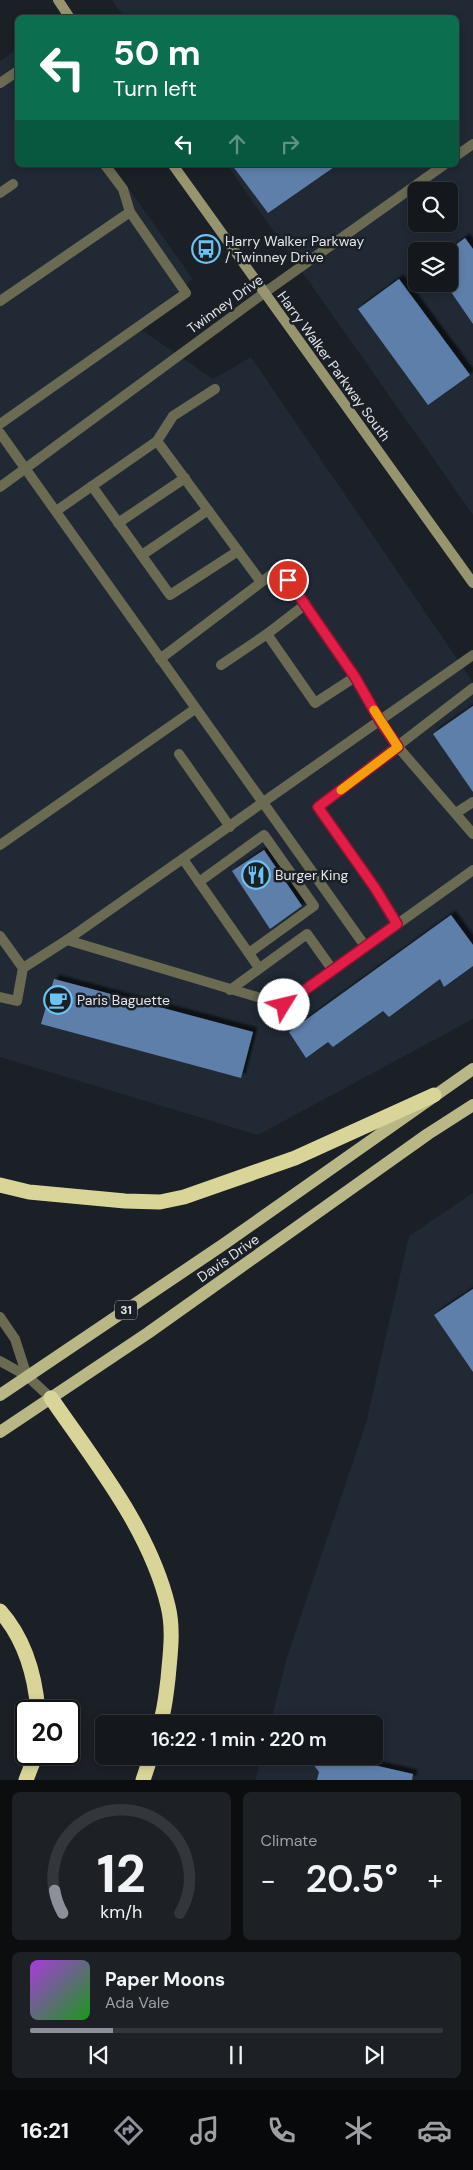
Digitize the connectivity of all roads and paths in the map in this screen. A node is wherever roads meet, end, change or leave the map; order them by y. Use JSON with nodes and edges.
{"nodes":[{"id":1,"x":58,"y":0,"type":"edge"},
{"id":2,"x":68,"y":15,"type":"edge"},
{"id":3,"x":15,"y":73,"type":"edge"},
{"id":4,"x":0,"y":84,"type":"edge"},
{"id":5,"x":473,"y":144,"type":"edge"},
{"id":6,"x":459,"y":154,"type":"edge"},
{"id":7,"x":106,"y":167,"type":"edge"},
{"id":8,"x":174,"y":167,"type":"edge"},
{"id":9,"x":441,"y":167,"type":"edge"},
{"id":10,"x":13,"y":184,"type":"dead end"},
{"id":11,"x":0,"y":194,"type":"edge"},
{"id":12,"x":130,"y":212,"type":"junction"},
{"id":13,"x":264,"y":293,"type":"junction"},
{"id":14,"x":0,"y":300,"type":"edge"},
{"id":15,"x":214,"y":389,"type":"dead end"},
{"id":16,"x":0,"y":424,"type":"edge"},
{"id":17,"x":0,"y":433,"type":"edge"},
{"id":18,"x":157,"y":441,"type":"junction"},
{"id":19,"x":26,"y":468,"type":"junction"},
{"id":20,"x":185,"y":478,"type":"junction"},
{"id":21,"x":92,"y":486,"type":"junction"},
{"id":22,"x":0,"y":487,"type":"edge"},
{"id":23,"x":208,"y":510,"type":"junction"},
{"id":24,"x":56,"y":511,"type":"junction"},
{"id":25,"x":118,"y":523,"type":"junction"},
{"id":26,"x":238,"y":551,"type":"junction"},
{"id":27,"x":142,"y":555,"type":"junction"},
{"id":28,"x":261,"y":582,"type":"junction"},
{"id":29,"x":473,"y":583,"type":"edge"},
{"id":30,"x":306,"y":604,"type":"junction"},
{"id":31,"x":267,"y":634,"type":"junction"},
{"id":32,"x":473,"y":655,"type":"edge"},
{"id":33,"x":160,"y":659,"type":"junction"},
{"id":34,"x":222,"y":665,"type":"dead end"},
{"id":35,"x":355,"y":677,"type":"junction"},
{"id":36,"x":473,"y":688,"type":"edge"},
{"id":37,"x":195,"y":709,"type":"junction"},
{"id":38,"x":380,"y":721,"type":"junction"},
{"id":39,"x":398,"y":747,"type":"junction"},
{"id":40,"x":179,"y":754,"type":"dead end"},
{"id":41,"x":473,"y":802,"type":"edge"},
{"id":42,"x":262,"y":804,"type":"junction"},
{"id":43,"x":456,"y":813,"type":"junction"},
{"id":44,"x":230,"y":827,"type":"junction"},
{"id":45,"x":473,"y":834,"type":"edge"},
{"id":46,"x":0,"y":845,"type":"edge"},
{"id":47,"x":183,"y":859,"type":"junction"},
{"id":48,"x":473,"y":870,"type":"edge"},
{"id":49,"x":199,"y":882,"type":"junction"},
{"id":50,"x":397,"y":924,"type":"junction"},
{"id":51,"x":0,"y":936,"type":"edge"},
{"id":52,"x":67,"y":940,"type":"junction"},
{"id":53,"x":365,"y":946,"type":"junction"},
{"id":54,"x":248,"y":953,"type":"junction"},
{"id":55,"x":23,"y":968,"type":"junction"},
{"id":56,"x":259,"y":968,"type":"junction"},
{"id":57,"x":332,"y":969,"type":"junction"},
{"id":58,"x":230,"y":990,"type":"junction"},
{"id":59,"x":0,"y":997,"type":"edge"},
{"id":60,"x":473,"y":1069,"type":"edge"},
{"id":61,"x":434,"y":1095,"type":"junction"},
{"id":62,"x":473,"y":1105,"type":"edge"},
{"id":63,"x":0,"y":1185,"type":"edge"},
{"id":64,"x":0,"y":1317,"type":"edge"},
{"id":65,"x":0,"y":1360,"type":"edge"},
{"id":66,"x":27,"y":1376,"type":"junction"},
{"id":67,"x":0,"y":1395,"type":"edge"},
{"id":68,"x":51,"y":1398,"type":"junction"},
{"id":69,"x":0,"y":1432,"type":"edge"},
{"id":70,"x":0,"y":1611,"type":"edge"},
{"id":71,"x":37,"y":1700,"type":"edge"},
{"id":72,"x":163,"y":1715,"type":"edge"},
{"id":73,"x":32,"y":1765,"type":"edge"},
{"id":74,"x":147,"y":1765,"type":"edge"},
{"id":75,"x":26,"y":1780,"type":"edge"},
{"id":76,"x":143,"y":1780,"type":"edge"}],
"edges":[{"from":1,"to":2,"type":"street"},
{"from":3,"to":4,"type":"street"},
{"from":5,"to":6,"type":"street"},
{"from":7,"to":12,"type":"street"},
{"from":8,"to":13,"type":"street","name":"Harry Walker Parkway South"},
{"from":9,"to":13,"type":"street","name":"Twinney Drive"},
{"from":10,"to":11,"type":"street"},
{"from":12,"to":14,"type":"street"},
{"from":12,"to":16,"type":"street"},
{"from":13,"to":19,"type":"street","name":"Twinney Drive"},
{"from":13,"to":29,"type":"street","name":"Harry Walker Parkway South"},
{"from":15,"to":18,"type":"street"},
{"from":17,"to":19,"type":"street"},
{"from":18,"to":20,"type":"street"},
{"from":18,"to":21,"type":"street"},
{"from":19,"to":22,"type":"street","name":"Twinney Drive"},
{"from":19,"to":24,"type":"street"},
{"from":20,"to":23,"type":"street"},
{"from":20,"to":25,"type":"street"},
{"from":21,"to":24,"type":"street"},
{"from":21,"to":25,"type":"street"},
{"from":23,"to":26,"type":"street"},
{"from":23,"to":27,"type":"street"},
{"from":24,"to":33,"type":"street"},
{"from":25,"to":27,"type":"street"},
{"from":26,"to":27,"type":"street"},
{"from":26,"to":28,"type":"street"},
{"from":28,"to":30,"type":"street"},
{"from":28,"to":33,"type":"street"},
{"from":30,"to":31,"type":"street"},
{"from":30,"to":35,"type":"street"},
{"from":31,"to":34,"type":"street"},
{"from":31,"to":35,"type":"street"},
{"from":32,"to":38,"type":"street"},
{"from":33,"to":37,"type":"street"},
{"from":35,"to":38,"type":"street"},
{"from":36,"to":39,"type":"street"},
{"from":37,"to":42,"type":"street"},
{"from":37,"to":46,"type":"street"},
{"from":38,"to":39,"type":"street"},
{"from":38,"to":42,"type":"street"},
{"from":39,"to":43,"type":"street"},
{"from":39,"to":50,"type":"street"},
{"from":40,"to":44,"type":"street"},
{"from":41,"to":43,"type":"street"},
{"from":42,"to":44,"type":"street"},
{"from":42,"to":53,"type":"street"},
{"from":43,"to":45,"type":"street"},
{"from":44,"to":47,"type":"street"},
{"from":47,"to":49,"type":"street"},
{"from":47,"to":52,"type":"street"},
{"from":48,"to":50,"type":"street"},
{"from":49,"to":54,"type":"street"},
{"from":49,"to":54,"type":"street"},
{"from":50,"to":53,"type":"street"},
{"from":51,"to":55,"type":"street"},
{"from":52,"to":55,"type":"street"},
{"from":52,"to":58,"type":"street"},
{"from":53,"to":57,"type":"street"},
{"from":54,"to":56,"type":"street"},
{"from":55,"to":59,"type":"street"},
{"from":56,"to":57,"type":"street"},
{"from":56,"to":58,"type":"street"},
{"from":57,"to":58,"type":"street"},
{"from":60,"to":61,"type":"main road","name":"Davis Drive","number":"31"},
{"from":61,"to":63,"type":"highway"},
{"from":61,"to":66,"type":"main road","name":"Davis Drive","number":"31"},
{"from":62,"to":68,"type":"main road","name":"Davis Drive","number":"31"},
{"from":64,"to":66,"type":"street"},
{"from":65,"to":66,"type":"street"},
{"from":66,"to":67,"type":"main road","name":"Davis Drive","number":"31"},
{"from":66,"to":68,"type":"street"},
{"from":68,"to":69,"type":"main road","name":"Davis Drive","number":"31"},
{"from":68,"to":72,"type":"highway"},
{"from":70,"to":71,"type":"highway"},
{"from":73,"to":75,"type":"highway"},
{"from":74,"to":76,"type":"highway"}]}
